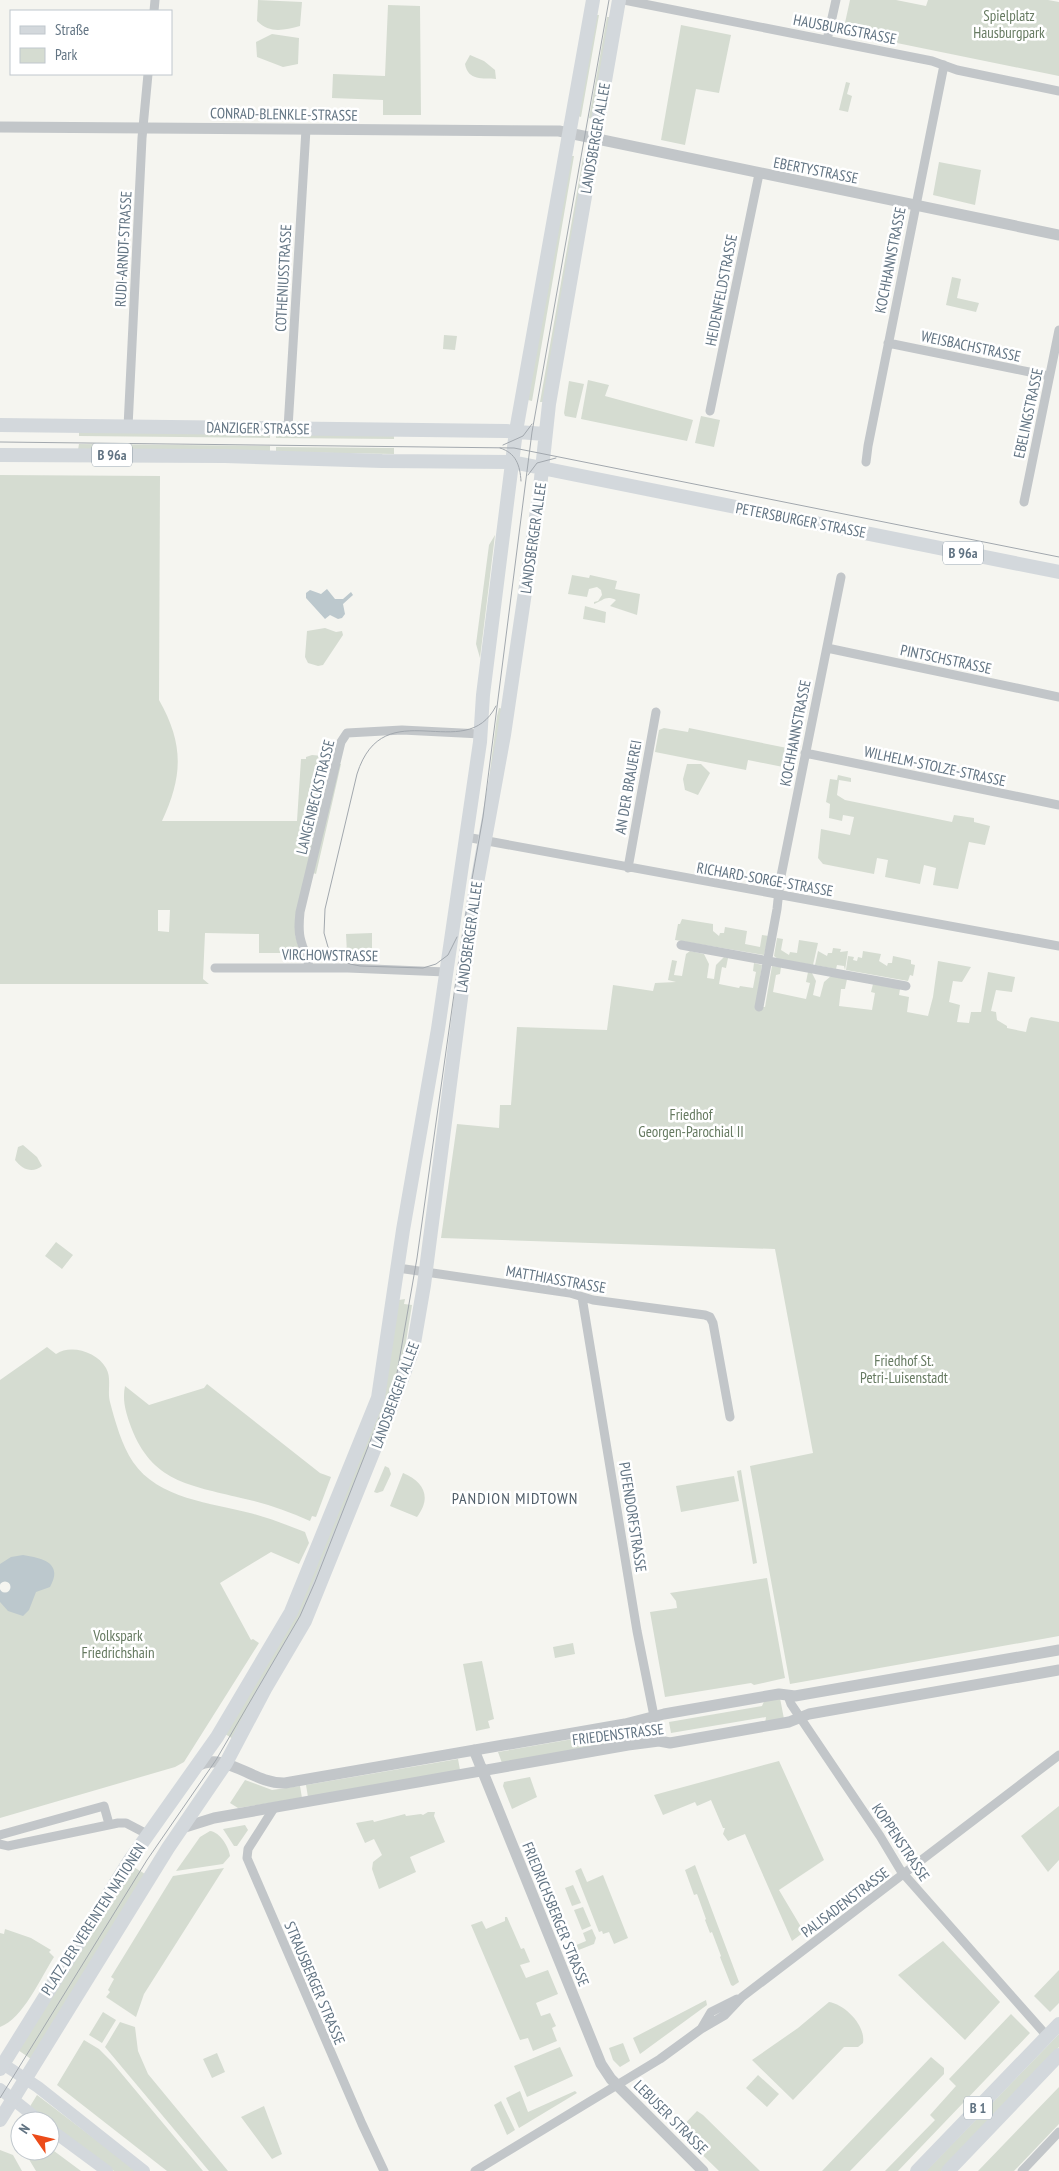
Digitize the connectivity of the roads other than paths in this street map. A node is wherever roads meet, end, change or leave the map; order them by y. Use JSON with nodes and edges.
{"nodes":[{"id":1,"x":593,"y":0,"type":"edge"},
{"id":2,"x":619,"y":0,"type":"edge"},
{"id":3,"x":624,"y":0,"type":"edge"},
{"id":4,"x":836,"y":0,"type":"edge"},
{"id":5,"x":827,"y":40,"type":"junction"},
{"id":6,"x":944,"y":65,"type":"junction"},
{"id":7,"x":148,"y":75,"type":"edge"},
{"id":8,"x":1059,"y":91,"type":"edge"},
{"id":9,"x":0,"y":127,"type":"edge"},
{"id":10,"x":143,"y":127,"type":"junction"},
{"id":11,"x":306,"y":129,"type":"junction"},
{"id":12,"x":568,"y":133,"type":"junction"},
{"id":13,"x":595,"y":139,"type":"junction"},
{"id":14,"x":758,"y":174,"type":"junction"},
{"id":15,"x":915,"y":205,"type":"junction"},
{"id":16,"x":1059,"y":235,"type":"edge"},
{"id":17,"x":1059,"y":330,"type":"edge"},
{"id":18,"x":888,"y":343,"type":"junction"},
{"id":19,"x":1050,"y":376,"type":"junction"},
{"id":20,"x":710,"y":410,"type":"dead end"},
{"id":21,"x":0,"y":426,"type":"edge"},
{"id":22,"x":128,"y":427,"type":"junction"},
{"id":23,"x":288,"y":428,"type":"junction"},
{"id":24,"x":516,"y":431,"type":"junction"},
{"id":25,"x":545,"y":434,"type":"junction"},
{"id":26,"x":0,"y":455,"type":"edge"},
{"id":27,"x":512,"y":462,"type":"junction"},
{"id":28,"x":866,"y":462,"type":"dead end"},
{"id":29,"x":542,"y":467,"type":"junction"},
{"id":30,"x":1024,"y":502,"type":"dead end"},
{"id":31,"x":1059,"y":572,"type":"edge"},
{"id":32,"x":841,"y":577,"type":"dead end"},
{"id":33,"x":827,"y":648,"type":"junction"},
{"id":34,"x":1059,"y":697,"type":"edge"},
{"id":35,"x":656,"y":712,"type":"dead end"},
{"id":36,"x":476,"y":734,"type":"junction"},
{"id":37,"x":805,"y":753,"type":"junction"},
{"id":38,"x":1059,"y":805,"type":"edge"},
{"id":39,"x":466,"y":837,"type":"junction"},
{"id":40,"x":485,"y":840,"type":"junction"},
{"id":41,"x":628,"y":868,"type":"junction"},
{"id":42,"x":779,"y":895,"type":"junction"},
{"id":43,"x":681,"y":945,"type":"dead end"},
{"id":44,"x":1059,"y":946,"type":"edge"},
{"id":45,"x":768,"y":961,"type":"junction"},
{"id":46,"x":215,"y":968,"type":"dead end"},
{"id":47,"x":309,"y":968,"type":"junction"},
{"id":48,"x":446,"y":972,"type":"junction"},
{"id":49,"x":906,"y":986,"type":"dead end"},
{"id":50,"x":759,"y":1007,"type":"dead end"},
{"id":51,"x":398,"y":1268,"type":"junction"},
{"id":52,"x":425,"y":1272,"type":"junction"},
{"id":53,"x":582,"y":1297,"type":"junction"},
{"id":54,"x":730,"y":1417,"type":"dead end"},
{"id":55,"x":1059,"y":1650,"type":"edge"},
{"id":56,"x":1059,"y":1670,"type":"edge"},
{"id":57,"x":788,"y":1696,"type":"junction"},
{"id":58,"x":801,"y":1716,"type":"junction"},
{"id":59,"x":654,"y":1717,"type":"junction"},
{"id":60,"x":658,"y":1741,"type":"junction"},
{"id":61,"x":474,"y":1750,"type":"junction"},
{"id":62,"x":1059,"y":1755,"type":"edge"},
{"id":63,"x":226,"y":1763,"type":"junction"},
{"id":64,"x":482,"y":1770,"type":"junction"},
{"id":65,"x":191,"y":1772,"type":"junction"},
{"id":66,"x":274,"y":1808,"type":"junction"},
{"id":67,"x":110,"y":1824,"type":"junction"},
{"id":68,"x":182,"y":1828,"type":"junction"},
{"id":69,"x":147,"y":1834,"type":"junction"},
{"id":70,"x":0,"y":1835,"type":"edge"},
{"id":71,"x":0,"y":1844,"type":"edge"},
{"id":72,"x":904,"y":1874,"type":"junction"},
{"id":73,"x":1059,"y":2024,"type":"edge"},
{"id":74,"x":1047,"y":2036,"type":"junction"},
{"id":75,"x":1059,"y":2055,"type":"edge"},
{"id":76,"x":1,"y":2065,"type":"edge"},
{"id":77,"x":25,"y":2079,"type":"junction"},
{"id":78,"x":618,"y":2085,"type":"junction"},
{"id":79,"x":0,"y":2089,"type":"edge"},
{"id":80,"x":13,"y":2099,"type":"junction"},
{"id":81,"x":28,"y":2111,"type":"edge"},
{"id":82,"x":0,"y":2120,"type":"edge"},
{"id":83,"x":1059,"y":2132,"type":"edge"},
{"id":84,"x":60,"y":2136,"type":"edge"},
{"id":85,"x":478,"y":2170,"type":"edge"},
{"id":86,"x":107,"y":2171,"type":"edge"},
{"id":87,"x":144,"y":2171,"type":"edge"},
{"id":88,"x":384,"y":2171,"type":"edge"},
{"id":89,"x":703,"y":2171,"type":"edge"},
{"id":90,"x":917,"y":2171,"type":"edge"},
{"id":91,"x":948,"y":2171,"type":"edge"},
{"id":92,"x":1022,"y":2171,"type":"edge"}],
"edges":[{"from":1,"to":12,"type":"main road","name":"LANDSBERGER ALLEE"},
{"from":2,"to":13,"type":"main road","name":"LANDSBERGER ALLEE"},
{"from":3,"to":5,"type":"street","name":"HAUSBURGSTRASSE"},
{"from":4,"to":5,"type":"street"},
{"from":5,"to":6,"type":"street","name":"HAUSBURGSTRASSE"},
{"from":6,"to":8,"type":"street","name":"HAUSBURGSTRASSE"},
{"from":6,"to":15,"type":"street","name":"KOCHHANNSTRASSE"},
{"from":7,"to":10,"type":"street","name":"RUDI-ARNDT-STRASSE"},
{"from":9,"to":10,"type":"street","name":"CONRAD-BLENKLE-STRASSE"},
{"from":10,"to":11,"type":"street","name":"CONRAD-BLENKLE-STRASSE"},
{"from":10,"to":22,"type":"street","name":"RUDI-ARNDT-STRASSE"},
{"from":11,"to":12,"type":"street","name":"CONRAD-BLENKLE-STRASSE"},
{"from":11,"to":23,"type":"street","name":"COTHENIUSSTRASSE"},
{"from":12,"to":13,"type":"street","name":"EBERTYSTRASSE"},
{"from":12,"to":24,"type":"main road","name":"LANDSBERGER ALLEE"},
{"from":13,"to":14,"type":"street","name":"EBERTYSTRASSE"},
{"from":13,"to":25,"type":"main road","name":"LANDSBERGER ALLEE"},
{"from":14,"to":15,"type":"street","name":"EBERTYSTRASSE"},
{"from":14,"to":20,"type":"street","name":"HEIDENFELDSTRASSE"},
{"from":15,"to":16,"type":"street","name":"EBERTYSTRASSE"},
{"from":15,"to":18,"type":"street","name":"KOCHHANNSTRASSE"},
{"from":17,"to":19,"type":"street","name":"EBELINGSTRASSE"},
{"from":18,"to":19,"type":"street","name":"WEISBACHSTRASSE"},
{"from":18,"to":28,"type":"street","name":"KOCHHANNSTRASSE"},
{"from":19,"to":30,"type":"street","name":"EBELINGSTRASSE"},
{"from":21,"to":22,"type":"main road","name":"DANZIGER STRASSE","number":"B 96a"},
{"from":22,"to":23,"type":"main road","name":"DANZIGER STRASSE","number":"B 96a"},
{"from":23,"to":24,"type":"main road","name":"DANZIGER STRASSE","number":"B 96a"},
{"from":24,"to":25,"type":"main road","number":"B 96a"},
{"from":24,"to":27,"type":"main road","name":"LANDSBERGER ALLEE"},
{"from":25,"to":29,"type":"main road","name":"LANDSBERGER ALLEE"},
{"from":26,"to":27,"type":"main road","name":"DANZIGER STRASSE","number":"B 96a"},
{"from":27,"to":29,"type":"main road","number":"B 96a"},
{"from":27,"to":36,"type":"main road","name":"LANDSBERGER ALLEE"},
{"from":29,"to":31,"type":"main road","name":"PETERSBURGER STRASSE","number":"B 96a"},
{"from":29,"to":40,"type":"main road","name":"LANDSBERGER ALLEE"},
{"from":32,"to":33,"type":"street","name":"KOCHHANNSTRASSE"},
{"from":33,"to":34,"type":"street","name":"PINTSCHSTRASSE"},
{"from":33,"to":37,"type":"street","name":"KOCHHANNSTRASSE"},
{"from":35,"to":41,"type":"street","name":"AN DER BRAUEREI"},
{"from":36,"to":39,"type":"main road","name":"LANDSBERGER ALLEE"},
{"from":36,"to":47,"type":"street","name":"LANGENBECKSTRASSE"},
{"from":37,"to":38,"type":"street","name":"WILHELM-STOLZE-STRASSE"},
{"from":37,"to":42,"type":"street","name":"KOCHHANNSTRASSE"},
{"from":39,"to":40,"type":"street","name":"RICHARD-SORGE-STRASSE"},
{"from":39,"to":48,"type":"main road","name":"LANDSBERGER ALLEE"},
{"from":40,"to":41,"type":"street","name":"RICHARD-SORGE-STRASSE"},
{"from":40,"to":52,"type":"main road","name":"LANDSBERGER ALLEE"},
{"from":41,"to":42,"type":"street","name":"RICHARD-SORGE-STRASSE"},
{"from":42,"to":44,"type":"street","name":"RICHARD-SORGE-STRASSE"},
{"from":42,"to":45,"type":"street","name":"KOCHHANNSTRASSE"},
{"from":43,"to":45,"type":"street"},
{"from":45,"to":49,"type":"street"},
{"from":45,"to":50,"type":"street","name":"KOCHHANNSTRASSE"},
{"from":46,"to":47,"type":"street","name":"VIRCHOWSTRASSE"},
{"from":47,"to":48,"type":"street","name":"VIRCHOWSTRASSE"},
{"from":48,"to":51,"type":"main road","name":"LANDSBERGER ALLEE"},
{"from":51,"to":52,"type":"street","name":"MATTHIASSTRASSE"},
{"from":51,"to":65,"type":"main road","name":"LANDSBERGER ALLEE"},
{"from":52,"to":53,"type":"street","name":"MATTHIASSTRASSE"},
{"from":52,"to":63,"type":"main road","name":"LANDSBERGER ALLEE"},
{"from":53,"to":54,"type":"street","name":"MATTHIASSTRASSE"},
{"from":53,"to":59,"type":"street","name":"PUFENDORFSTRASSE"},
{"from":55,"to":57,"type":"street","name":"FRIEDENSTRASSE"},
{"from":56,"to":58,"type":"street","name":"FRIEDENSTRASSE"},
{"from":57,"to":58,"type":"street","name":"KOPPENSTRASSE"},
{"from":57,"to":59,"type":"street","name":"FRIEDENSTRASSE"},
{"from":58,"to":60,"type":"street","name":"FRIEDENSTRASSE"},
{"from":58,"to":72,"type":"street","name":"KOPPENSTRASSE"},
{"from":59,"to":60,"type":"street","name":"PUFENDORFSTRASSE"},
{"from":59,"to":61,"type":"street","name":"FRIEDENSTRASSE"},
{"from":60,"to":64,"type":"street","name":"FRIEDENSTRASSE"},
{"from":61,"to":63,"type":"street","name":"FRIEDENSTRASSE"},
{"from":61,"to":64,"type":"street","name":"FRIEDRICHSBERGER STRASSE"},
{"from":62,"to":72,"type":"street","name":"PALISADENSTRASSE"},
{"from":63,"to":65,"type":"street","name":"FRIEDENSTRASSE"},
{"from":63,"to":68,"type":"main road","name":"LANDSBERGER ALLEE"},
{"from":64,"to":66,"type":"street","name":"FRIEDENSTRASSE"},
{"from":64,"to":78,"type":"street","name":"FRIEDRICHSBERGER STRASSE"},
{"from":65,"to":69,"type":"main road","name":"PLATZ DER VEREINTEN NATIONEN"},
{"from":66,"to":68,"type":"street","name":"FRIEDENSTRASSE"},
{"from":66,"to":88,"type":"street","name":"STRAUSBERGER STRASSE"},
{"from":67,"to":69,"type":"street"},
{"from":67,"to":70,"type":"street"},
{"from":67,"to":71,"type":"street"},
{"from":68,"to":77,"type":"main road","name":"PLATZ DER VEREINTEN NATIONEN"},
{"from":69,"to":76,"type":"main road","name":"PLATZ DER VEREINTEN NATIONEN"},
{"from":72,"to":74,"type":"street","name":"KOPPENSTRASSE"},
{"from":72,"to":78,"type":"street","name":"PALISADENSTRASSE"},
{"from":73,"to":74,"type":"main road","number":"B 1"},
{"from":74,"to":90,"type":"main road","number":"B 1"},
{"from":75,"to":91,"type":"main road","number":"B 1"},
{"from":76,"to":77,"type":"main road","name":"PLATZ DER VEREINTEN NATIONEN"},
{"from":77,"to":80,"type":"main road","name":"PLATZ DER VEREINTEN NATIONEN"},
{"from":77,"to":87,"type":"main road","name":"PLATZ DER VEREINTEN NATIONEN"},
{"from":78,"to":85,"type":"street","name":"PALISADENSTRASSE"},
{"from":78,"to":89,"type":"street","name":"LEBUSER STRASSE"},
{"from":79,"to":80,"type":"main road"},
{"from":80,"to":81,"type":"main road"},
{"from":80,"to":82,"type":"main road","name":"PLATZ DER VEREINTEN NATIONEN"},
{"from":83,"to":92,"type":"street"},
{"from":84,"to":86,"type":"main road"}]}
